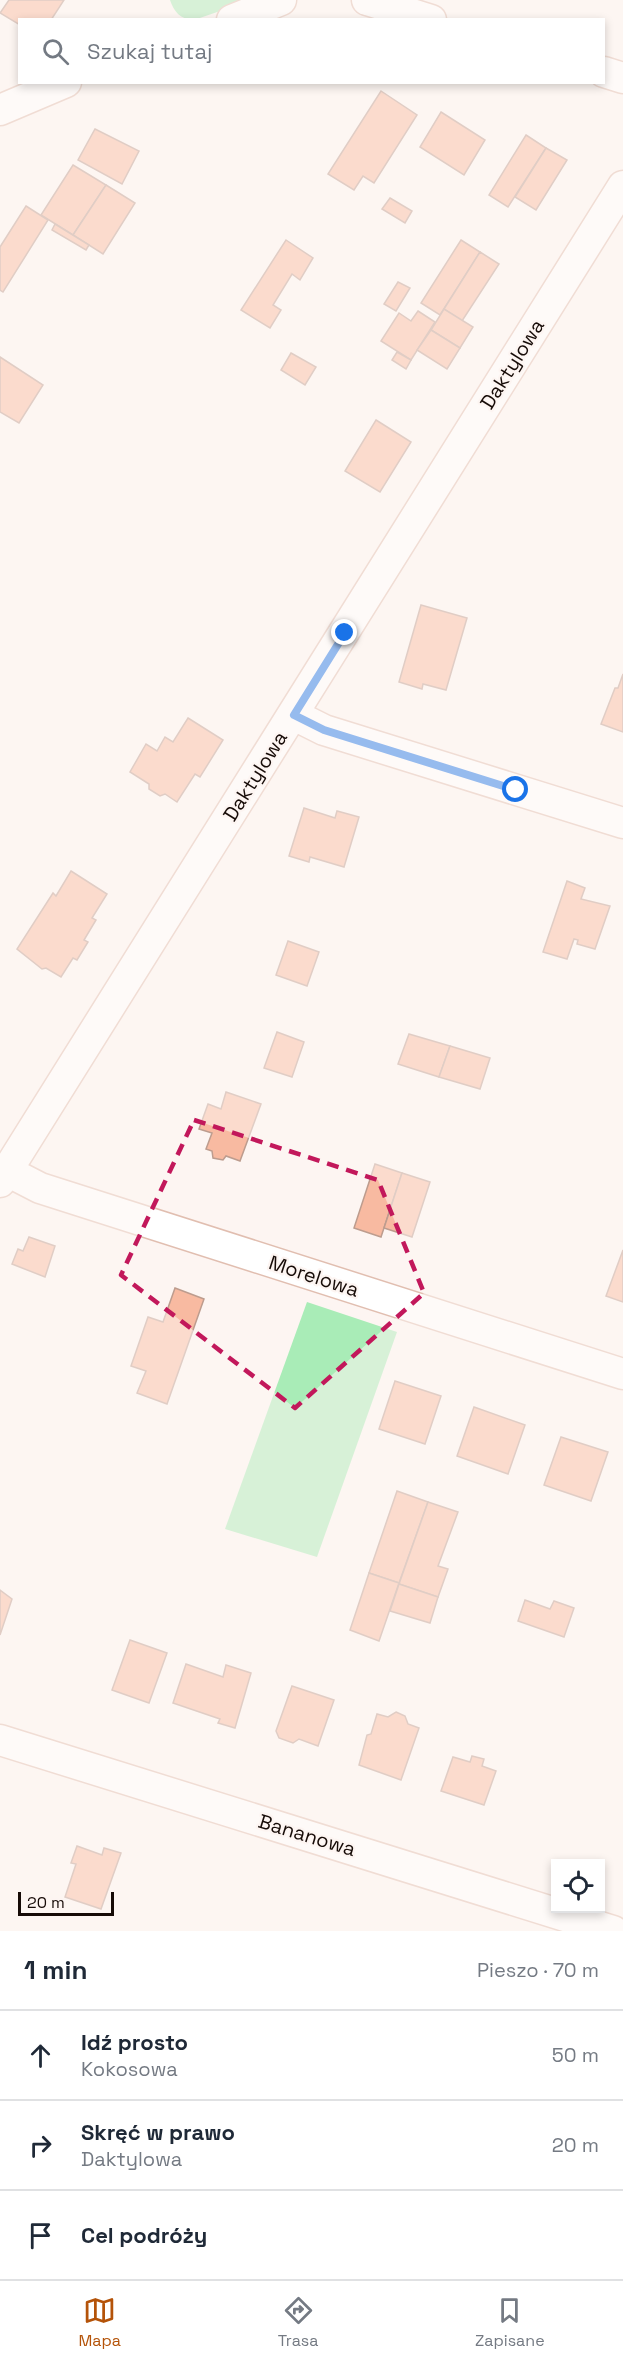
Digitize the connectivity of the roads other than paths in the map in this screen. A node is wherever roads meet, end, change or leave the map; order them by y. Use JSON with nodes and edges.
{"nodes":[{"id":1,"x":281,"y":0,"type":"edge"},
{"id":2,"x":367,"y":0,"type":"edge"},
{"id":3,"x":237,"y":18,"type":"edge"},
{"id":4,"x":425,"y":18,"type":"edge"},
{"id":5,"x":605,"y":73,"type":"edge"},
{"id":6,"x":623,"y":78,"type":"edge"},
{"id":7,"x":61,"y":84,"type":"edge"},
{"id":8,"x":0,"y":110,"type":"edge"},
{"id":9,"x":623,"y":186,"type":"edge"},
{"id":10,"x":294,"y":715,"type":"junction"},
{"id":11,"x":623,"y":823,"type":"edge"},
{"id":12,"x":4,"y":1177,"type":"edge"},
{"id":13,"x":623,"y":1374,"type":"edge"},
{"id":14,"x":0,"y":1740,"type":"edge"},
{"id":15,"x":614,"y":1931,"type":"edge"}],
"edges":[{"from":1,"to":3,"type":"street"},
{"from":2,"to":4,"type":"street"},
{"from":5,"to":6,"type":"street"},
{"from":7,"to":8,"type":"street"},
{"from":9,"to":10,"type":"street","name":"Daktylowa"},
{"from":10,"to":11,"type":"street"},
{"from":10,"to":12,"type":"street","name":"Daktylowa"},
{"from":12,"to":13,"type":"street","name":"Morelowa"},
{"from":14,"to":15,"type":"street","name":"Bananowa"}]}
